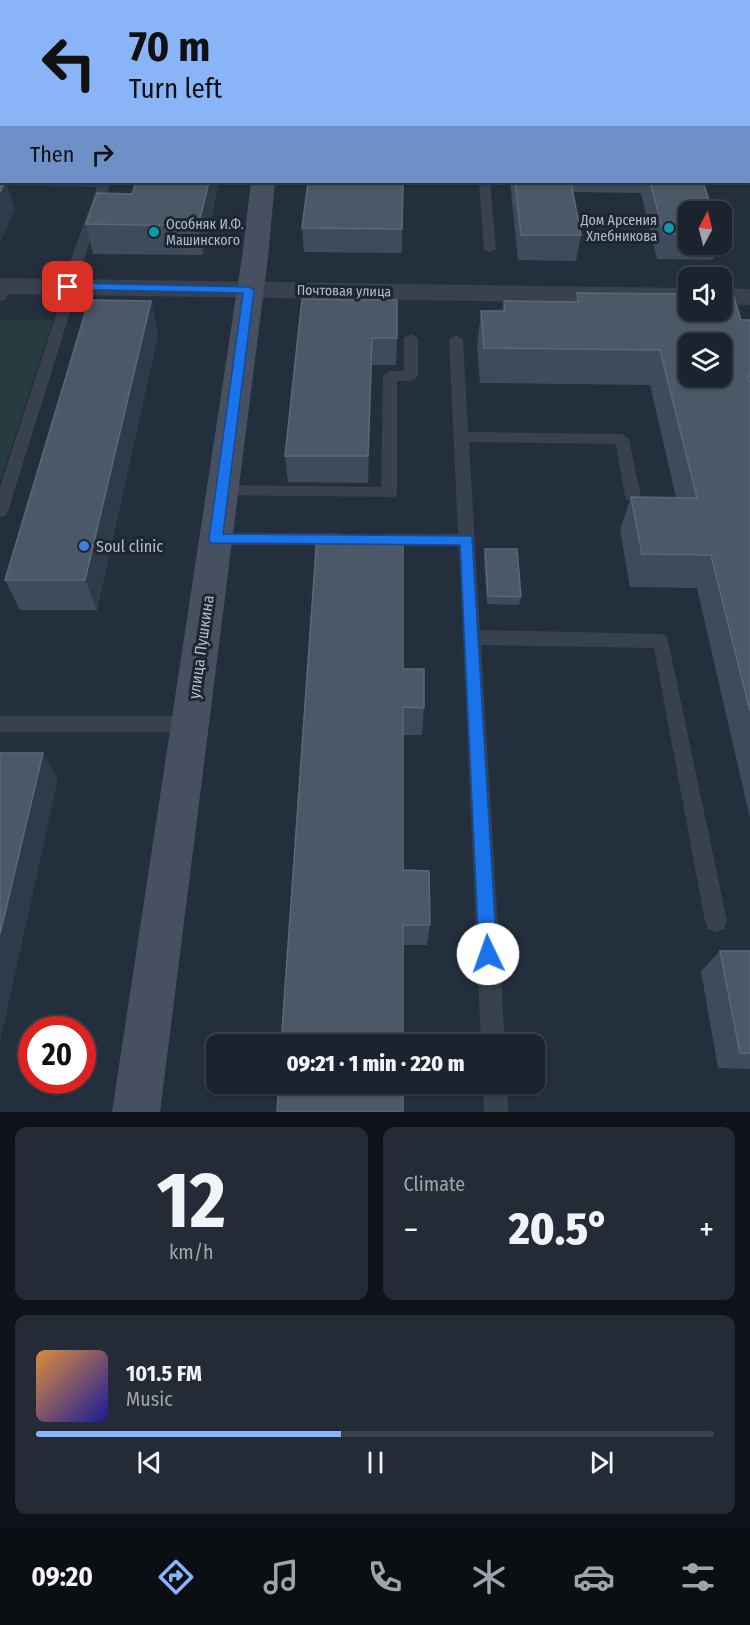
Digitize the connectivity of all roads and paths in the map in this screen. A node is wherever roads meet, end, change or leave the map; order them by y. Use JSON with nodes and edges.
{"nodes":[{"id":1,"x":105,"y":183,"type":"edge"},
{"id":2,"x":263,"y":183,"type":"edge"},
{"id":3,"x":483,"y":183,"type":"edge"},
{"id":4,"x":490,"y":249,"type":"dead end"},
{"id":5,"x":70,"y":287,"type":"junction"},
{"id":6,"x":2,"y":290,"type":"edge"},
{"id":7,"x":249,"y":290,"type":"junction"},
{"id":8,"x":678,"y":296,"type":"edge"},
{"id":9,"x":732,"y":296,"type":"edge"},
{"id":10,"x":750,"y":297,"type":"edge"},
{"id":11,"x":411,"y":338,"type":"dead end"},
{"id":12,"x":456,"y":339,"type":"dead end"},
{"id":13,"x":461,"y":437,"type":"junction"},
{"id":14,"x":222,"y":491,"type":"junction"},
{"id":15,"x":633,"y":496,"type":"edge"},
{"id":16,"x":0,"y":511,"type":"edge"},
{"id":17,"x":216,"y":539,"type":"junction"},
{"id":18,"x":467,"y":540,"type":"junction"},
{"id":19,"x":472,"y":638,"type":"junction"},
{"id":20,"x":0,"y":724,"type":"edge"},
{"id":21,"x":190,"y":724,"type":"junction"},
{"id":22,"x":716,"y":921,"type":"dead end"},
{"id":23,"x":492,"y":1034,"type":"edge"},
{"id":24,"x":495,"y":1094,"type":"edge"},
{"id":25,"x":136,"y":1112,"type":"edge"},
{"id":26,"x":496,"y":1112,"type":"edge"}],
"edges":[{"from":1,"to":5,"type":"lane"},
{"from":2,"to":7,"type":"street","name":"улица Пушкина"},
{"from":3,"to":4,"type":"lane"},
{"from":5,"to":6,"type":"street","name":"Почтовая улица"},
{"from":5,"to":7,"type":"street","name":"Почтовая улица"},
{"from":5,"to":16,"type":"lane"},
{"from":7,"to":8,"type":"street","name":"Почтовая улица"},
{"from":7,"to":14,"type":"street","name":"улица Пушкина"},
{"from":9,"to":10,"type":"street"},
{"from":11,"to":14,"type":"lane"},
{"from":12,"to":13,"type":"lane"},
{"from":13,"to":15,"type":"lane"},
{"from":13,"to":18,"type":"lane"},
{"from":14,"to":17,"type":"street","name":"улица Пушкина"},
{"from":17,"to":18,"type":"lane"},
{"from":17,"to":21,"type":"street","name":"улица Пушкина"},
{"from":18,"to":19,"type":"lane"},
{"from":19,"to":22,"type":"lane"},
{"from":19,"to":23,"type":"lane"},
{"from":20,"to":21,"type":"lane"},
{"from":21,"to":25,"type":"street","name":"улица Пушкина"},
{"from":24,"to":26,"type":"lane"}]}
